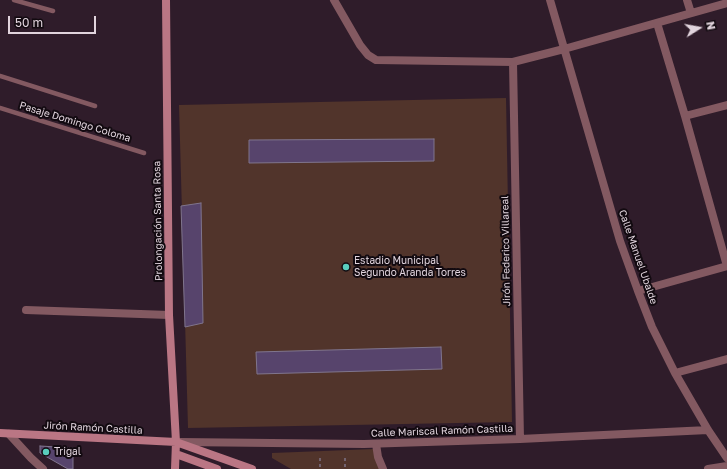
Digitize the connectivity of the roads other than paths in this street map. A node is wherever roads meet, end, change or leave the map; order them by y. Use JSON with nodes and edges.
{"nodes":[{"id":1,"x":14,"y":0,"type":"edge"},
{"id":2,"x":166,"y":0,"type":"edge"},
{"id":3,"x":334,"y":0,"type":"edge"},
{"id":4,"x":550,"y":0,"type":"edge"},
{"id":5,"x":687,"y":0,"type":"edge"},
{"id":6,"x":727,"y":3,"type":"edge"},
{"id":7,"x":53,"y":11,"type":"dead end"},
{"id":8,"x":691,"y":13,"type":"junction"},
{"id":9,"x":657,"y":23,"type":"junction"},
{"id":10,"x":564,"y":49,"type":"junction"},
{"id":11,"x":513,"y":62,"type":"junction"},
{"id":12,"x":0,"y":76,"type":"edge"},
{"id":13,"x":727,"y":105,"type":"edge"},
{"id":14,"x":95,"y":106,"type":"dead end"},
{"id":15,"x":0,"y":108,"type":"edge"},
{"id":16,"x":685,"y":116,"type":"junction"},
{"id":17,"x":144,"y":153,"type":"dead end"},
{"id":18,"x":727,"y":266,"type":"edge"},
{"id":19,"x":638,"y":291,"type":"junction"},
{"id":20,"x":26,"y":310,"type":"dead end"},
{"id":21,"x":169,"y":315,"type":"junction"},
{"id":22,"x":727,"y":359,"type":"edge"},
{"id":23,"x":675,"y":373,"type":"junction"},
{"id":24,"x":708,"y":430,"type":"junction"},
{"id":25,"x":0,"y":433,"type":"edge"},
{"id":26,"x":9,"y":434,"type":"junction"},
{"id":27,"x":520,"y":439,"type":"junction"},
{"id":28,"x":176,"y":442,"type":"junction"},
{"id":29,"x":376,"y":444,"type":"junction"},
{"id":30,"x":176,"y":454,"type":"junction"},
{"id":31,"x":727,"y":458,"type":"edge"},
{"id":32,"x":727,"y":466,"type":"edge"},
{"id":33,"x":43,"y":469,"type":"edge"},
{"id":34,"x":175,"y":469,"type":"edge"},
{"id":35,"x":217,"y":469,"type":"edge"},
{"id":36,"x":252,"y":469,"type":"edge"},
{"id":37,"x":383,"y":469,"type":"edge"},
{"id":38,"x":708,"y":469,"type":"edge"}],
"edges":[{"from":1,"to":7,"type":"lane"},
{"from":2,"to":21,"type":"street","name":"Prolongación Santa Rosa"},
{"from":3,"to":11,"type":"street"},
{"from":4,"to":10,"type":"street","name":"Calle Manuel Ubalde"},
{"from":5,"to":8,"type":"street"},
{"from":6,"to":8,"type":"street"},
{"from":8,"to":9,"type":"street"},
{"from":9,"to":10,"type":"street"},
{"from":9,"to":16,"type":"street"},
{"from":10,"to":11,"type":"street"},
{"from":10,"to":19,"type":"street","name":"Calle Manuel Ubalde"},
{"from":11,"to":27,"type":"street","name":"Jirón Federico Villareal"},
{"from":12,"to":14,"type":"lane"},
{"from":13,"to":16,"type":"street"},
{"from":15,"to":17,"type":"lane","name":"Pasaje Domingo Coloma"},
{"from":16,"to":18,"type":"street"},
{"from":18,"to":19,"type":"street"},
{"from":19,"to":23,"type":"street","name":"Calle Manuel Ubalde"},
{"from":20,"to":21,"type":"street"},
{"from":21,"to":28,"type":"street","name":"Prolongación Santa Rosa"},
{"from":22,"to":23,"type":"street"},
{"from":23,"to":24,"type":"street","name":"Calle Manuel Ubalde"},
{"from":24,"to":27,"type":"street","name":"Calle Mariscal Ramón Castilla"},
{"from":24,"to":31,"type":"street","name":"Calle Manuel Ubalde"},
{"from":25,"to":26,"type":"street","name":"Jirón Ramón Castilla"},
{"from":26,"to":28,"type":"street","name":"Jirón Ramón Castilla"},
{"from":26,"to":33,"type":"street"},
{"from":27,"to":29,"type":"street","name":"Calle Mariscal Ramón Castilla"},
{"from":28,"to":29,"type":"street","name":"Calle Mariscal Ramón Castilla"},
{"from":28,"to":30,"type":"street","name":"Prolongación Santa Rosa"},
{"from":28,"to":36,"type":"street","name":"Jirón Ramón Castilla"},
{"from":29,"to":37,"type":"street"},
{"from":30,"to":34,"type":"street","name":"Prolongación Santa Rosa"},
{"from":30,"to":35,"type":"street"},
{"from":32,"to":38,"type":"street"}]}
